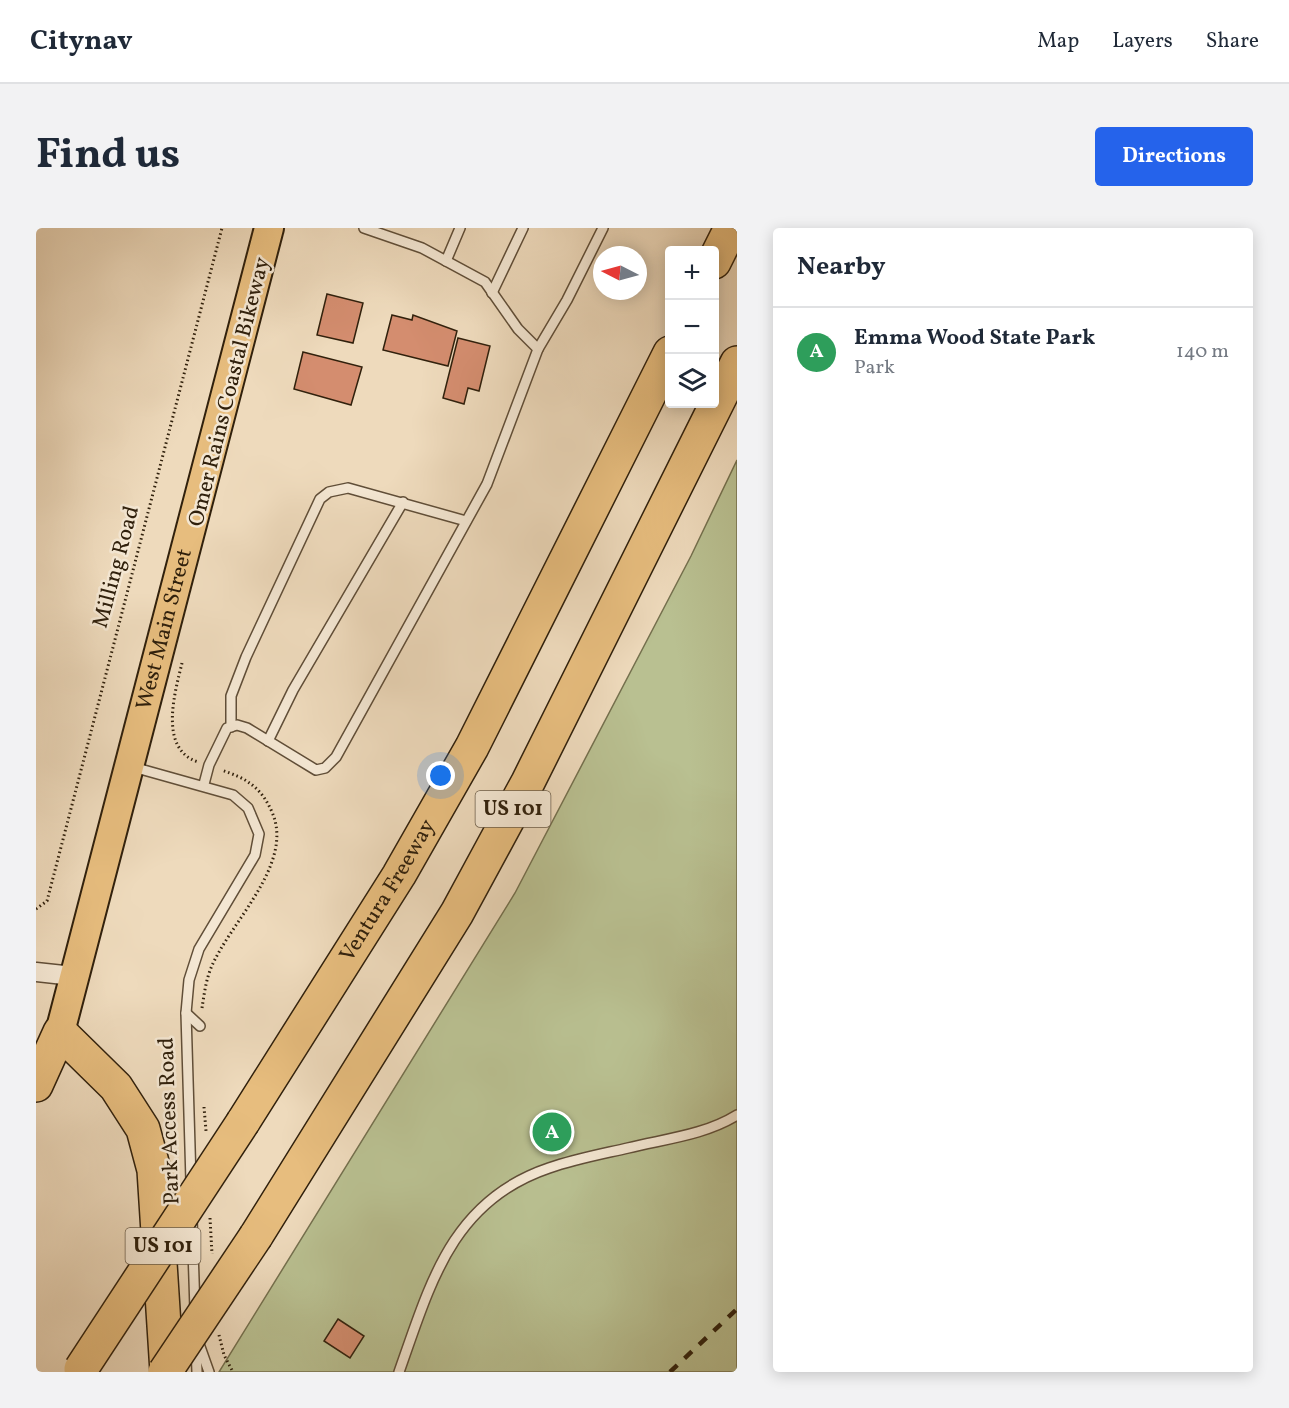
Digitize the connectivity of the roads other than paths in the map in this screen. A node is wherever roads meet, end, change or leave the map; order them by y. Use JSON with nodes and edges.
{"nodes":[{"id":1,"x":269,"y":228,"type":"edge"},
{"id":2,"x":364,"y":228,"type":"edge"},
{"id":3,"x":460,"y":228,"type":"edge"},
{"id":4,"x":523,"y":228,"type":"edge"},
{"id":5,"x":603,"y":228,"type":"edge"},
{"id":6,"x":731,"y":228,"type":"edge"},
{"id":7,"x":390,"y":232,"type":"edge"},
{"id":8,"x":719,"y":252,"type":"edge"},
{"id":9,"x":446,"y":261,"type":"junction"},
{"id":10,"x":492,"y":293,"type":"junction"},
{"id":11,"x":537,"y":349,"type":"junction"},
{"id":12,"x":668,"y":354,"type":"edge"},
{"id":13,"x":737,"y":363,"type":"edge"},
{"id":14,"x":403,"y":502,"type":"junction"},
{"id":15,"x":466,"y":521,"type":"junction"},
{"id":16,"x":231,"y":727,"type":"junction"},
{"id":17,"x":268,"y":741,"type":"junction"},
{"id":18,"x":131,"y":766,"type":"junction"},
{"id":19,"x":204,"y":784,"type":"junction"},
{"id":20,"x":36,"y":972,"type":"edge"},
{"id":21,"x":73,"y":976,"type":"junction"},
{"id":22,"x":186,"y":1013,"type":"junction"},
{"id":23,"x":200,"y":1026,"type":"road end"},
{"id":24,"x":60,"y":1032,"type":"junction"},
{"id":25,"x":36,"y":1085,"type":"edge"},
{"id":26,"x":737,"y":1115,"type":"edge"},
{"id":27,"x":196,"y":1335,"type":"junction"},
{"id":28,"x":80,"y":1370,"type":"edge"},
{"id":29,"x":166,"y":1372,"type":"edge"},
{"id":30,"x":197,"y":1372,"type":"edge"},
{"id":31,"x":209,"y":1372,"type":"edge"},
{"id":32,"x":399,"y":1372,"type":"edge"}],
"edges":[{"from":1,"to":18,"type":"main road","name":"West Main Street"},
{"from":2,"to":7,"type":"lane"},
{"from":3,"to":9,"type":"lane"},
{"from":4,"to":10,"type":"lane"},
{"from":5,"to":11,"type":"lane"},
{"from":6,"to":8,"type":"highway"},
{"from":7,"to":9,"type":"lane"},
{"from":9,"to":10,"type":"lane"},
{"from":10,"to":11,"type":"lane"},
{"from":11,"to":15,"type":"lane"},
{"from":12,"to":28,"type":"highway","name":"Ventura Freeway","number":"US 101","bridge":true},
{"from":13,"to":29,"type":"highway","number":"US 101","bridge":true},
{"from":14,"to":15,"type":"lane"},
{"from":14,"to":16,"type":"lane"},
{"from":14,"to":17,"type":"lane"},
{"from":15,"to":17,"type":"lane"},
{"from":16,"to":17,"type":"lane"},
{"from":16,"to":19,"type":"lane"},
{"from":18,"to":19,"type":"lane","name":"Park Access Road"},
{"from":18,"to":21,"type":"main road","name":"West Main Street"},
{"from":19,"to":22,"type":"lane","name":"Park Access Road"},
{"from":20,"to":21,"type":"street"},
{"from":21,"to":24,"type":"main road","name":"West Main Street"},
{"from":22,"to":23,"type":"lane","name":"Park Access Road"},
{"from":22,"to":27,"type":"lane","name":"Park Access Road"},
{"from":24,"to":25,"type":"highway"},
{"from":24,"to":29,"type":"highway"},
{"from":26,"to":32,"type":"lane"},
{"from":27,"to":30,"type":"lane","name":"Park Access Road"},
{"from":27,"to":31,"type":"lane","name":"Park Access Road"}]}
